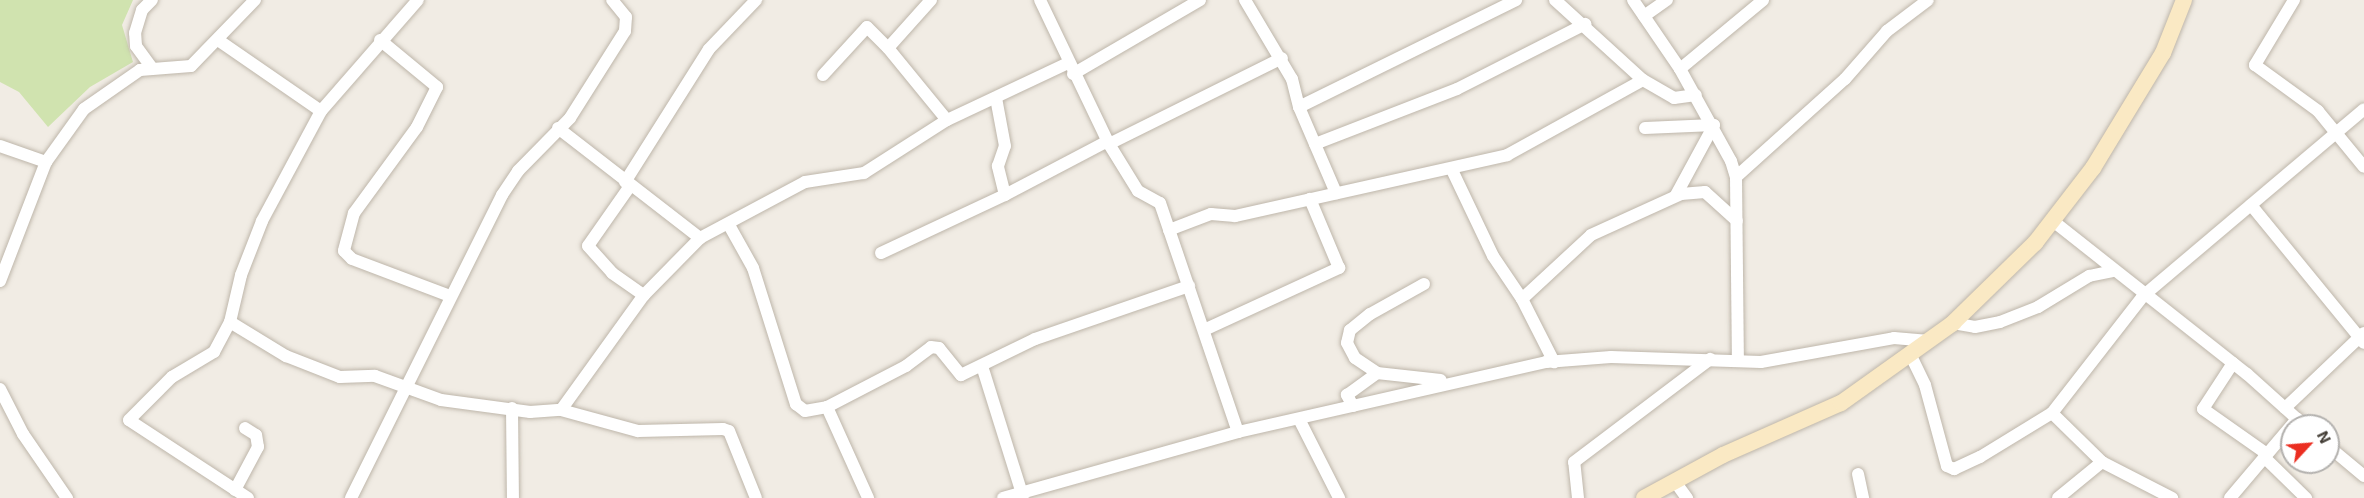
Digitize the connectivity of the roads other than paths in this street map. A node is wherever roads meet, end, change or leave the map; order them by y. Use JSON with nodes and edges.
{"nodes":[{"id":1,"x":152,"y":0,"type":"edge"},
{"id":2,"x":255,"y":0,"type":"edge"},
{"id":3,"x":418,"y":0,"type":"edge"},
{"id":4,"x":612,"y":0,"type":"edge"},
{"id":5,"x":756,"y":0,"type":"edge"},
{"id":6,"x":931,"y":0,"type":"edge"},
{"id":7,"x":1040,"y":0,"type":"edge"},
{"id":8,"x":1200,"y":0,"type":"edge"},
{"id":9,"x":1245,"y":0,"type":"edge"},
{"id":10,"x":1516,"y":0,"type":"edge"},
{"id":11,"x":1555,"y":0,"type":"edge"},
{"id":12,"x":1633,"y":0,"type":"edge"},
{"id":13,"x":1667,"y":0,"type":"edge"},
{"id":14,"x":1763,"y":0,"type":"edge"},
{"id":15,"x":1928,"y":0,"type":"edge"},
{"id":16,"x":2184,"y":0,"type":"edge"},
{"id":17,"x":2294,"y":0,"type":"edge"},
{"id":18,"x":1644,"y":16,"type":"junction"},
{"id":19,"x":1585,"y":24,"type":"junction"},
{"id":20,"x":380,"y":39,"type":"junction"},
{"id":21,"x":218,"y":40,"type":"junction"},
{"id":22,"x":888,"y":48,"type":"junction"},
{"id":23,"x":1282,"y":58,"type":"junction"},
{"id":24,"x":152,"y":68,"type":"junction"},
{"id":25,"x":1071,"y":68,"type":"junction"},
{"id":26,"x":1680,"y":69,"type":"junction"},
{"id":27,"x":823,"y":75,"type":"dead end"},
{"id":28,"x":1643,"y":80,"type":"junction"},
{"id":29,"x":1696,"y":95,"type":"junction"},
{"id":30,"x":996,"y":98,"type":"junction"},
{"id":31,"x":1299,"y":107,"type":"junction"},
{"id":32,"x":2364,"y":109,"type":"edge"},
{"id":33,"x":321,"y":111,"type":"junction"},
{"id":34,"x":947,"y":120,"type":"junction"},
{"id":35,"x":1714,"y":125,"type":"junction"},
{"id":36,"x":558,"y":128,"type":"junction"},
{"id":37,"x":1645,"y":128,"type":"dead end"},
{"id":38,"x":2337,"y":132,"type":"junction"},
{"id":39,"x":1108,"y":143,"type":"junction"},
{"id":40,"x":1315,"y":144,"type":"junction"},
{"id":41,"x":0,"y":146,"type":"edge"},
{"id":42,"x":46,"y":162,"type":"junction"},
{"id":43,"x":2364,"y":167,"type":"edge"},
{"id":44,"x":1452,"y":170,"type":"junction"},
{"id":45,"x":1736,"y":177,"type":"junction"},
{"id":46,"x":627,"y":184,"type":"junction"},
{"id":47,"x":1336,"y":193,"type":"junction"},
{"id":48,"x":1005,"y":195,"type":"junction"},
{"id":49,"x":1676,"y":195,"type":"junction"},
{"id":50,"x":1310,"y":199,"type":"junction"},
{"id":51,"x":2251,"y":206,"type":"junction"},
{"id":52,"x":1737,"y":221,"type":"junction"},
{"id":53,"x":2053,"y":221,"type":"junction"},
{"id":54,"x":729,"y":225,"type":"junction"},
{"id":55,"x":1169,"y":230,"type":"junction"},
{"id":56,"x":700,"y":238,"type":"junction"},
{"id":57,"x":881,"y":253,"type":"dead end"},
{"id":58,"x":2112,"y":271,"type":"junction"},
{"id":59,"x":0,"y":281,"type":"edge"},
{"id":60,"x":1424,"y":284,"type":"dead end"},
{"id":61,"x":1189,"y":286,"type":"junction"},
{"id":62,"x":644,"y":296,"type":"junction"},
{"id":63,"x":2143,"y":296,"type":"junction"},
{"id":64,"x":450,"y":297,"type":"junction"},
{"id":65,"x":1522,"y":299,"type":"junction"},
{"id":66,"x":231,"y":322,"type":"junction"},
{"id":67,"x":1953,"y":322,"type":"junction"},
{"id":68,"x":1204,"y":330,"type":"junction"},
{"id":69,"x":2362,"y":337,"type":"edge"},
{"id":70,"x":1929,"y":340,"type":"junction"},
{"id":71,"x":1911,"y":356,"type":"junction"},
{"id":72,"x":1710,"y":359,"type":"junction"},
{"id":73,"x":1738,"y":360,"type":"junction"},
{"id":74,"x":1554,"y":362,"type":"junction"},
{"id":75,"x":2234,"y":363,"type":"junction"},
{"id":76,"x":982,"y":366,"type":"junction"},
{"id":77,"x":1377,"y":373,"type":"junction"},
{"id":78,"x":1446,"y":382,"type":"junction"},
{"id":79,"x":407,"y":388,"type":"junction"},
{"id":80,"x":0,"y":389,"type":"edge"},
{"id":81,"x":1353,"y":405,"type":"junction"},
{"id":82,"x":827,"y":407,"type":"junction"},
{"id":83,"x":512,"y":408,"type":"junction"},
{"id":84,"x":2285,"y":408,"type":"junction"},
{"id":85,"x":561,"y":410,"type":"junction"},
{"id":86,"x":2052,"y":413,"type":"junction"},
{"id":87,"x":2292,"y":414,"type":"edge"},
{"id":88,"x":1299,"y":419,"type":"junction"},
{"id":89,"x":245,"y":428,"type":"dead end"},
{"id":90,"x":1238,"y":432,"type":"junction"},
{"id":91,"x":2280,"y":442,"type":"edge"},
{"id":92,"x":2266,"y":456,"type":"junction"},
{"id":93,"x":2340,"y":456,"type":"edge"},
{"id":94,"x":2102,"y":462,"type":"junction"},
{"id":95,"x":1858,"y":474,"type":"dead end"},
{"id":96,"x":2364,"y":476,"type":"edge"},
{"id":97,"x":1676,"y":483,"type":"junction"},
{"id":98,"x":235,"y":490,"type":"junction"},
{"id":99,"x":1023,"y":495,"type":"edge"},
{"id":100,"x":67,"y":498,"type":"edge"},
{"id":101,"x":248,"y":498,"type":"edge"},
{"id":102,"x":351,"y":498,"type":"edge"},
{"id":103,"x":513,"y":498,"type":"edge"},
{"id":104,"x":756,"y":498,"type":"edge"},
{"id":105,"x":868,"y":498,"type":"edge"},
{"id":106,"x":1003,"y":498,"type":"edge"},
{"id":107,"x":1339,"y":498,"type":"edge"},
{"id":108,"x":1578,"y":498,"type":"edge"},
{"id":109,"x":1644,"y":498,"type":"edge"},
{"id":110,"x":1687,"y":498,"type":"edge"},
{"id":111,"x":1863,"y":498,"type":"edge"},
{"id":112,"x":2058,"y":498,"type":"edge"},
{"id":113,"x":2172,"y":498,"type":"edge"},
{"id":114,"x":2230,"y":498,"type":"edge"},
{"id":115,"x":2306,"y":498,"type":"edge"}],
"edges":[{"from":1,"to":24,"type":"street"},
{"from":2,"to":21,"type":"street"},
{"from":3,"to":20,"type":"street"},
{"from":4,"to":36,"type":"street"},
{"from":5,"to":46,"type":"street"},
{"from":6,"to":22,"type":"street"},
{"from":7,"to":25,"type":"street"},
{"from":8,"to":25,"type":"street"},
{"from":9,"to":23,"type":"street"},
{"from":10,"to":31,"type":"street"},
{"from":11,"to":19,"type":"street"},
{"from":12,"to":18,"type":"street"},
{"from":13,"to":18,"type":"street"},
{"from":14,"to":26,"type":"street"},
{"from":15,"to":45,"type":"street"},
{"from":16,"to":53,"type":"main road"},
{"from":17,"to":38,"type":"street"},
{"from":18,"to":26,"type":"street"},
{"from":19,"to":28,"type":"street"},
{"from":19,"to":40,"type":"street"},
{"from":20,"to":33,"type":"street"},
{"from":20,"to":64,"type":"street"},
{"from":21,"to":24,"type":"street"},
{"from":21,"to":33,"type":"street"},
{"from":22,"to":27,"type":"street"},
{"from":22,"to":34,"type":"street"},
{"from":23,"to":31,"type":"street"},
{"from":23,"to":39,"type":"street"},
{"from":24,"to":42,"type":"street"},
{"from":25,"to":30,"type":"street"},
{"from":25,"to":39,"type":"street"},
{"from":26,"to":29,"type":"street"},
{"from":28,"to":29,"type":"street"},
{"from":28,"to":44,"type":"street"},
{"from":29,"to":35,"type":"street"},
{"from":30,"to":34,"type":"street"},
{"from":30,"to":48,"type":"street"},
{"from":31,"to":40,"type":"street"},
{"from":32,"to":38,"type":"street"},
{"from":33,"to":66,"type":"street"},
{"from":34,"to":54,"type":"street"},
{"from":35,"to":37,"type":"street"},
{"from":35,"to":45,"type":"street"},
{"from":35,"to":49,"type":"street"},
{"from":36,"to":46,"type":"street"},
{"from":36,"to":64,"type":"street"},
{"from":38,"to":43,"type":"street"},
{"from":38,"to":51,"type":"street"},
{"from":39,"to":48,"type":"street"},
{"from":39,"to":55,"type":"street"},
{"from":40,"to":47,"type":"street"},
{"from":41,"to":42,"type":"street"},
{"from":42,"to":59,"type":"street"},
{"from":44,"to":47,"type":"street"},
{"from":44,"to":65,"type":"street"},
{"from":45,"to":52,"type":"street"},
{"from":46,"to":56,"type":"street"},
{"from":46,"to":62,"type":"street"},
{"from":47,"to":50,"type":"street"},
{"from":48,"to":57,"type":"street"},
{"from":49,"to":52,"type":"street"},
{"from":49,"to":65,"type":"street"},
{"from":50,"to":55,"type":"street"},
{"from":50,"to":68,"type":"street"},
{"from":51,"to":63,"type":"street"},
{"from":51,"to":69,"type":"street"},
{"from":52,"to":73,"type":"street"},
{"from":53,"to":58,"type":"street"},
{"from":53,"to":67,"type":"main road"},
{"from":54,"to":56,"type":"street"},
{"from":54,"to":82,"type":"street"},
{"from":55,"to":61,"type":"street"},
{"from":56,"to":62,"type":"street"},
{"from":58,"to":63,"type":"street"},
{"from":58,"to":67,"type":"street"},
{"from":60,"to":77,"type":"street"},
{"from":61,"to":68,"type":"street"},
{"from":61,"to":76,"type":"street"},
{"from":62,"to":85,"type":"street"},
{"from":63,"to":75,"type":"street"},
{"from":63,"to":86,"type":"street"},
{"from":64,"to":79,"type":"street"},
{"from":65,"to":74,"type":"street"},
{"from":66,"to":79,"type":"street"},
{"from":66,"to":98,"type":"street"},
{"from":67,"to":70,"type":"main road"},
{"from":68,"to":90,"type":"street"},
{"from":69,"to":84,"type":"street"},
{"from":70,"to":71,"type":"main road"},
{"from":70,"to":73,"type":"street"},
{"from":71,"to":86,"type":"street"},
{"from":71,"to":97,"type":"main road"},
{"from":72,"to":73,"type":"street"},
{"from":72,"to":74,"type":"street"},
{"from":72,"to":108,"type":"street"},
{"from":74,"to":78,"type":"street"},
{"from":75,"to":84,"type":"street"},
{"from":75,"to":92,"type":"street"},
{"from":76,"to":82,"type":"street"},
{"from":76,"to":99,"type":"street"},
{"from":77,"to":78,"type":"street"},
{"from":77,"to":81,"type":"street"},
{"from":78,"to":81,"type":"street"},
{"from":79,"to":83,"type":"street"},
{"from":79,"to":102,"type":"street"},
{"from":80,"to":100,"type":"street"},
{"from":81,"to":88,"type":"street"},
{"from":82,"to":105,"type":"street"},
{"from":83,"to":85,"type":"street"},
{"from":83,"to":103,"type":"street"},
{"from":84,"to":87,"type":"street"},
{"from":85,"to":104,"type":"street"},
{"from":86,"to":94,"type":"street"},
{"from":88,"to":90,"type":"street"},
{"from":88,"to":107,"type":"street"},
{"from":89,"to":98,"type":"street"},
{"from":90,"to":99,"type":"street"},
{"from":91,"to":92,"type":"street"},
{"from":92,"to":114,"type":"street"},
{"from":92,"to":115,"type":"street"},
{"from":93,"to":96,"type":"street"},
{"from":94,"to":112,"type":"street"},
{"from":94,"to":113,"type":"street"},
{"from":95,"to":111,"type":"street"},
{"from":97,"to":109,"type":"main road"},
{"from":97,"to":110,"type":"street"},
{"from":98,"to":101,"type":"street"},
{"from":99,"to":106,"type":"street"}]}
